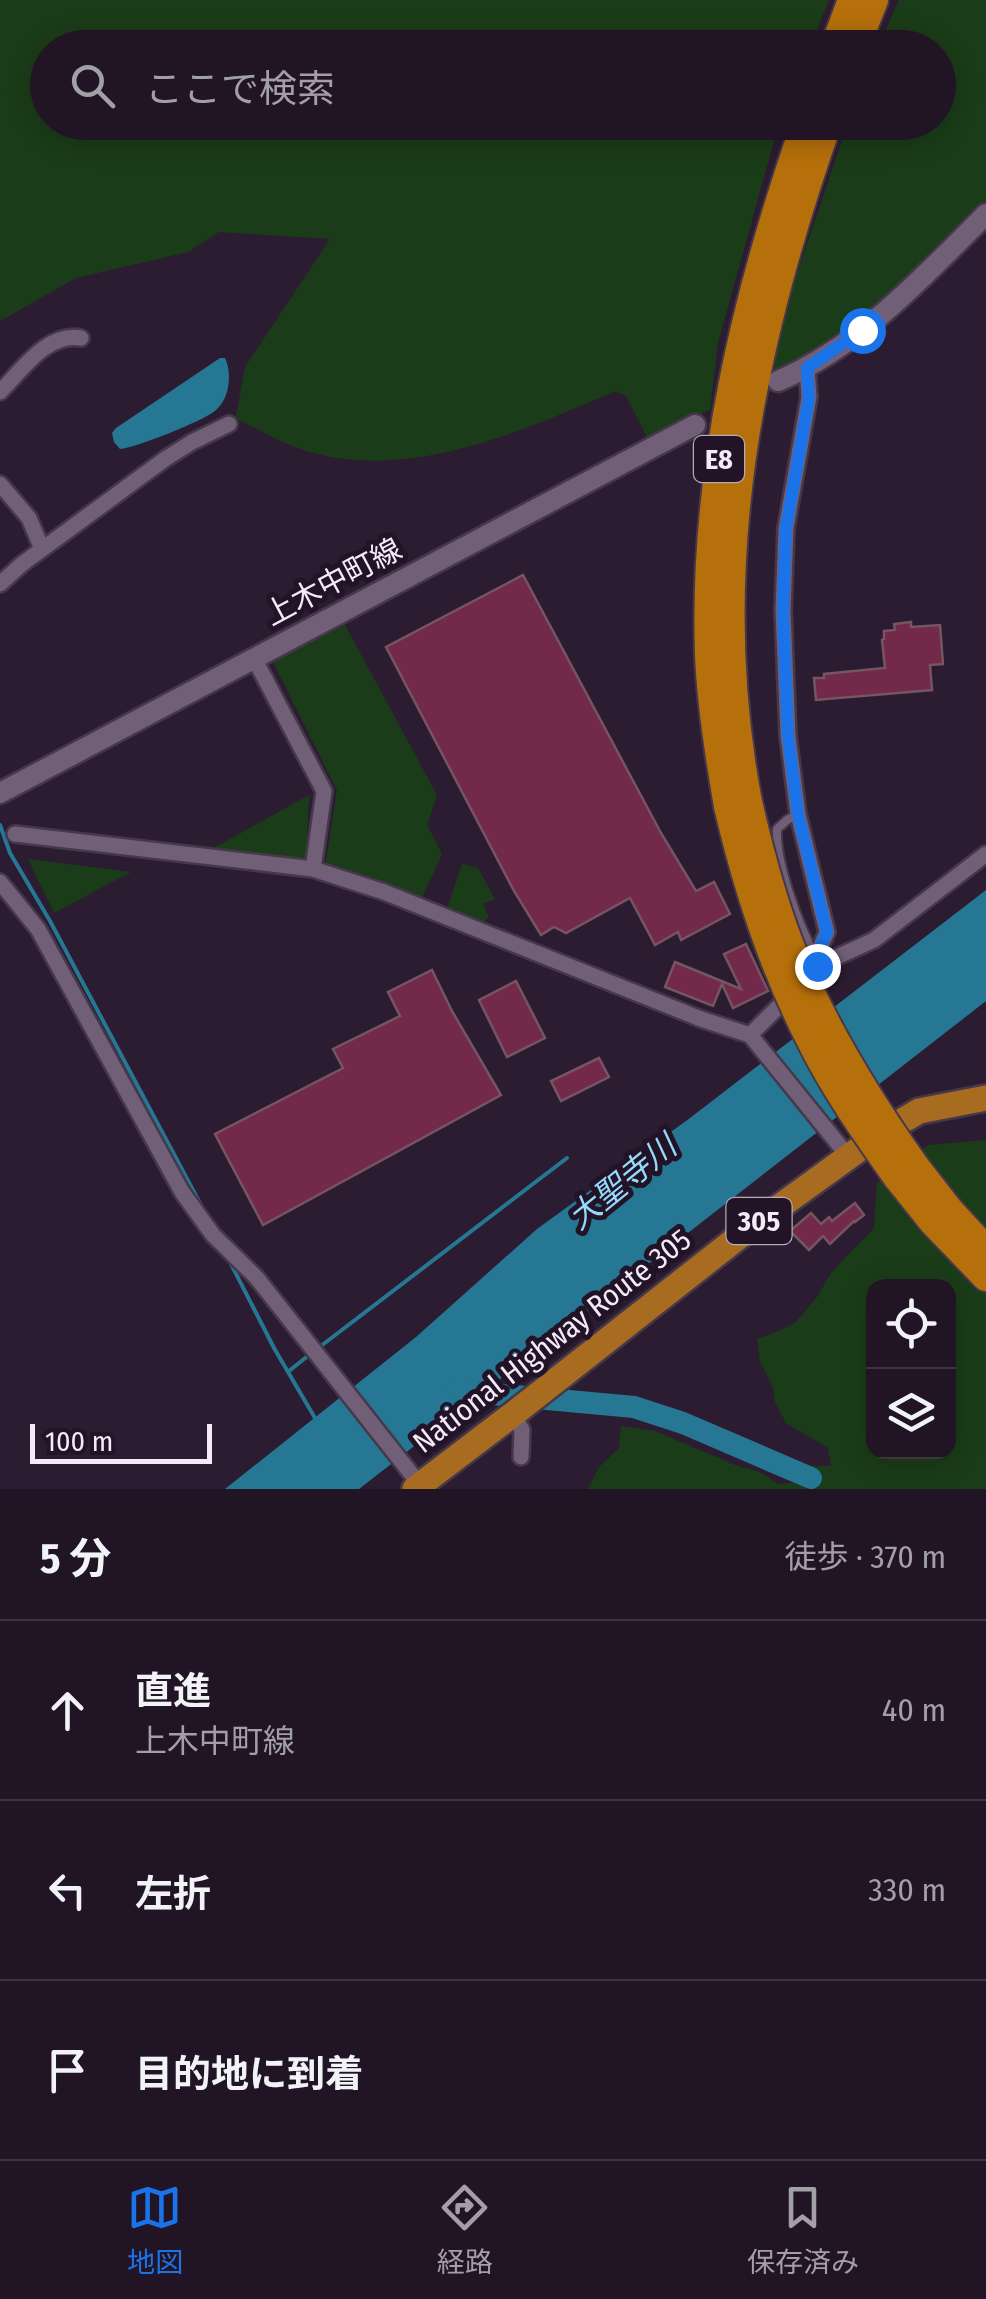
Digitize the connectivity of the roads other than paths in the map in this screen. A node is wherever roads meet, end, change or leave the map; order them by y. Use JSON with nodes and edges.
{"nodes":[{"id":1,"x":852,"y":0,"type":"edge"},
{"id":2,"x":874,"y":0,"type":"edge"},
{"id":3,"x":841,"y":30,"type":"edge"},
{"id":4,"x":863,"y":30,"type":"edge"},
{"id":5,"x":800,"y":140,"type":"edge"},
{"id":6,"x":822,"y":140,"type":"edge"},
{"id":7,"x":986,"y":214,"type":"edge"},
{"id":8,"x":81,"y":338,"type":"dead end"},
{"id":9,"x":807,"y":368,"type":"junction"},
{"id":10,"x":778,"y":381,"type":"dead end"},
{"id":11,"x":0,"y":392,"type":"edge"},
{"id":12,"x":229,"y":424,"type":"dead end"},
{"id":13,"x":695,"y":425,"type":"dead end"},
{"id":14,"x":0,"y":484,"type":"edge"},
{"id":15,"x":42,"y":550,"type":"junction"},
{"id":16,"x":0,"y":584,"type":"edge"},
{"id":17,"x":254,"y":658,"type":"junction"},
{"id":18,"x":0,"y":793,"type":"edge"},
{"id":19,"x":738,"y":804,"type":"junction"},
{"id":20,"x":798,"y":814,"type":"junction"},
{"id":21,"x":15,"y":834,"type":"dead end"},
{"id":22,"x":986,"y":854,"type":"edge"},
{"id":23,"x":312,"y":869,"type":"junction"},
{"id":24,"x":0,"y":882,"type":"edge"},
{"id":25,"x":816,"y":961,"type":"junction"},
{"id":26,"x":750,"y":1036,"type":"junction"},
{"id":27,"x":986,"y":1098,"type":"edge"},
{"id":28,"x":844,"y":1151,"type":"junction"},
{"id":29,"x":906,"y":1172,"type":"junction"},
{"id":30,"x":986,"y":1250,"type":"edge"},
{"id":31,"x":986,"y":1278,"type":"edge"},
{"id":32,"x":517,"y":1411,"type":"junction"},
{"id":33,"x":520,"y":1457,"type":"dead end"},
{"id":34,"x":417,"y":1487,"type":"edge"}],
"edges":[{"from":1,"to":3,"type":"highway"},
{"from":2,"to":4,"type":"highway"},
{"from":5,"to":19,"type":"highway","number":"E8"},
{"from":6,"to":19,"type":"highway","number":"E8"},
{"from":7,"to":9,"type":"main road"},
{"from":8,"to":11,"type":"street"},
{"from":9,"to":10,"type":"main road"},
{"from":9,"to":20,"type":"street"},
{"from":12,"to":15,"type":"street"},
{"from":13,"to":17,"type":"main road","name":"上木中町線"},
{"from":14,"to":15,"type":"street"},
{"from":15,"to":16,"type":"street"},
{"from":17,"to":18,"type":"main road","name":"上木中町線"},
{"from":17,"to":23,"type":"street"},
{"from":19,"to":29,"type":"highway","number":"E8","bridge":true},
{"from":20,"to":25,"type":"street"},
{"from":20,"to":25,"type":"lane"},
{"from":21,"to":23,"type":"street"},
{"from":22,"to":25,"type":"street"},
{"from":23,"to":26,"type":"street"},
{"from":24,"to":34,"type":"street"},
{"from":25,"to":26,"type":"street"},
{"from":26,"to":28,"type":"street"},
{"from":27,"to":28,"type":"highway","name":"National Highway Route 305","number":"305"},
{"from":28,"to":32,"type":"highway","name":"National Highway Route 305","number":"305"},
{"from":29,"to":30,"type":"highway","number":"E8"},
{"from":29,"to":31,"type":"highway","number":"E8"},
{"from":32,"to":33,"type":"street"},
{"from":32,"to":34,"type":"highway","name":"National Highway Route 305","number":"305"}]}
